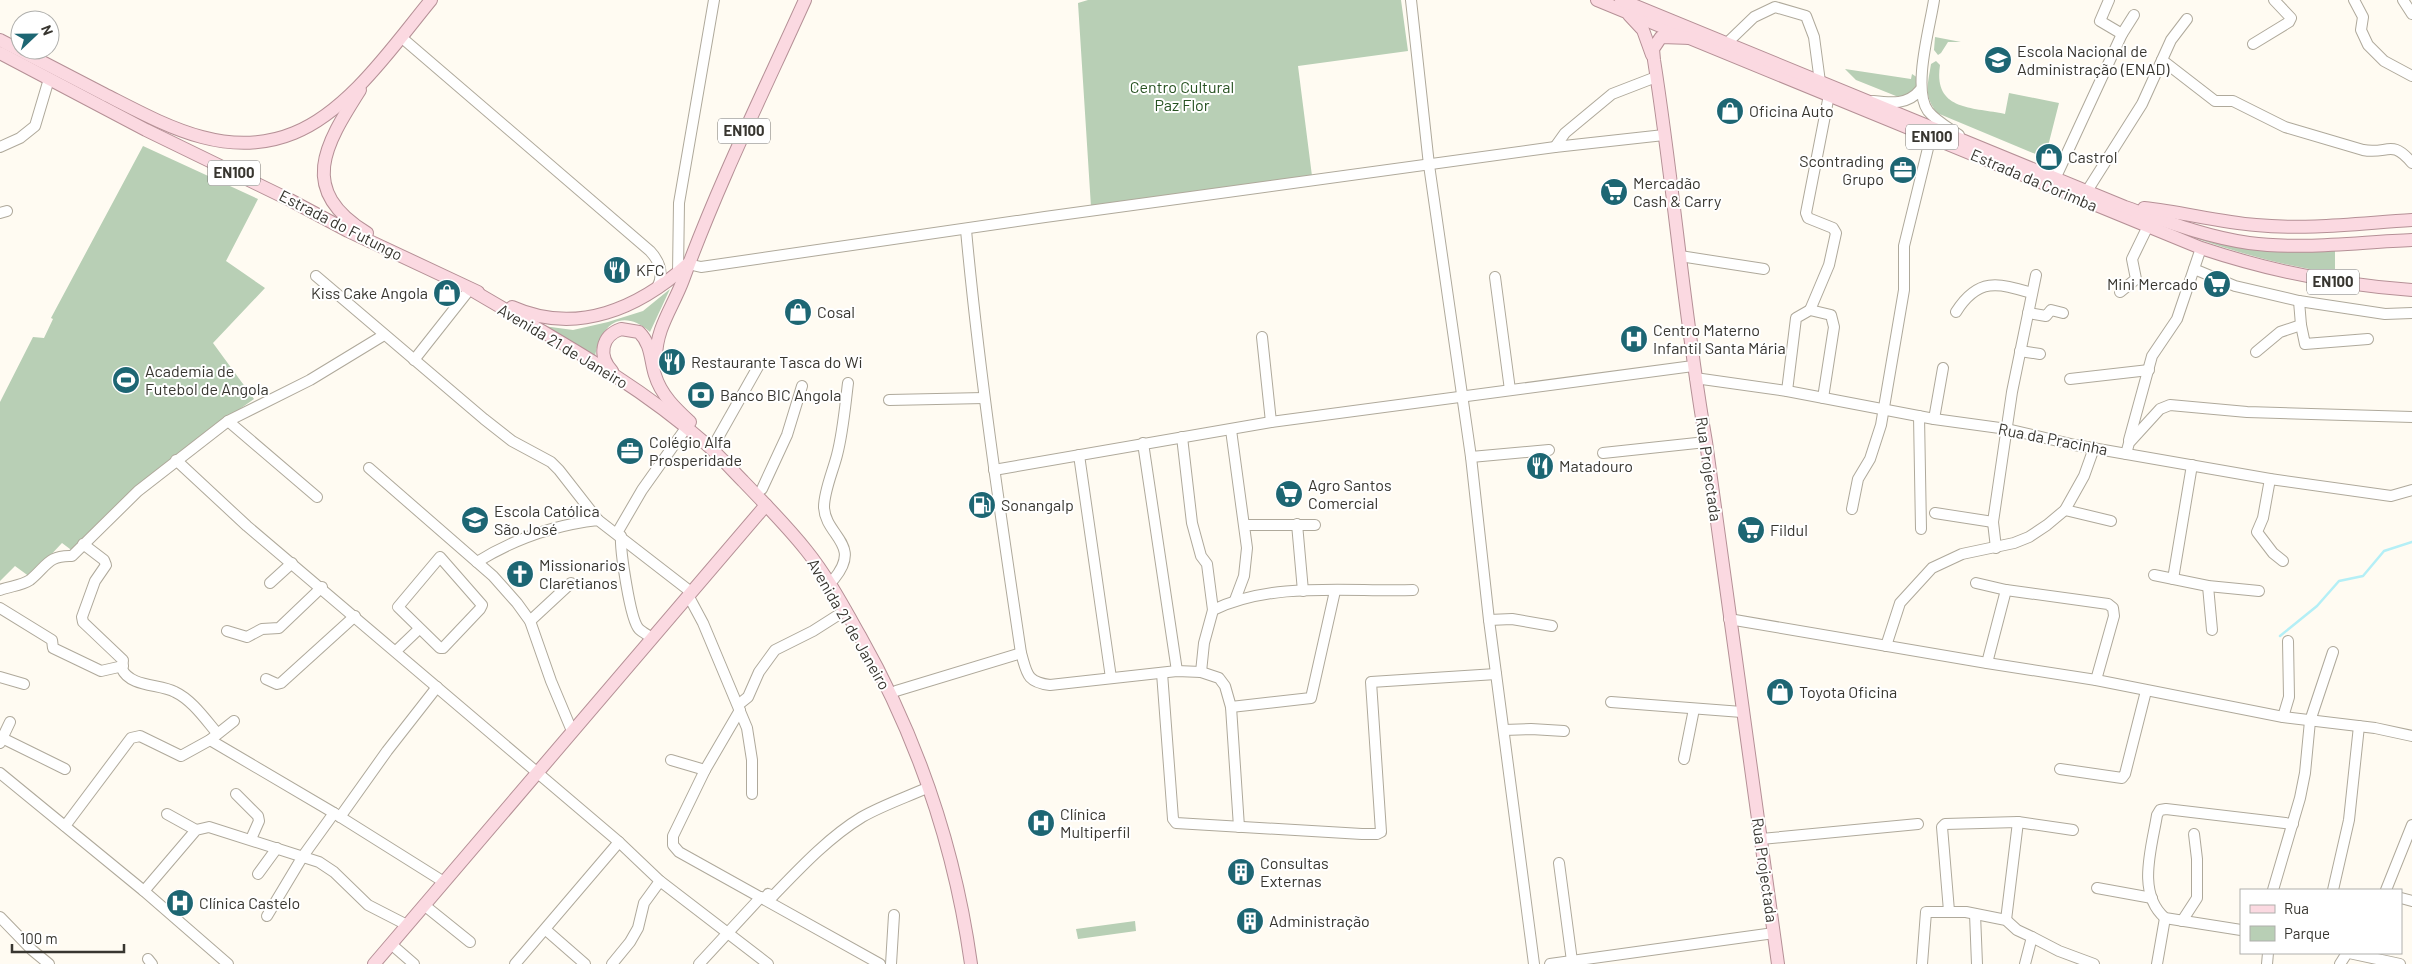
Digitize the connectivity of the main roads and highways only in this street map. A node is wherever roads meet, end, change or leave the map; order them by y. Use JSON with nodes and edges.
{"nodes":[{"id":1,"x":431,"y":0,"type":"edge"},
{"id":2,"x":805,"y":0,"type":"edge"},
{"id":3,"x":1597,"y":0,"type":"edge"},
{"id":4,"x":1642,"y":4,"type":"edge"},
{"id":5,"x":1623,"y":6,"type":"edge"},
{"id":6,"x":1691,"y":38,"type":"junction"},
{"id":7,"x":0,"y":40,"type":"edge"},
{"id":8,"x":0,"y":53,"type":"edge"},
{"id":9,"x":1654,"y":60,"type":"junction"},
{"id":10,"x":368,"y":77,"type":"junction"},
{"id":11,"x":2125,"y":207,"type":"junction"},
{"id":12,"x":2412,"y":220,"type":"edge"},
{"id":13,"x":2412,"y":240,"type":"edge"},
{"id":14,"x":2398,"y":241,"type":"junction"},
{"id":15,"x":2412,"y":245,"type":"edge"},
{"id":16,"x":419,"y":264,"type":"junction"},
{"id":17,"x":688,"y":264,"type":"junction"},
{"id":18,"x":2412,"y":285,"type":"edge"},
{"id":19,"x":470,"y":289,"type":"junction"},
{"id":20,"x":2399,"y":289,"type":"junction"},
{"id":21,"x":2412,"y":290,"type":"edge"},
{"id":22,"x":662,"y":390,"type":"junction"},
{"id":23,"x":648,"y":398,"type":"junction"},
{"id":24,"x":766,"y":505,"type":"junction"},
{"id":25,"x":374,"y":964,"type":"edge"},
{"id":26,"x":971,"y":964,"type":"edge"},
{"id":27,"x":979,"y":964,"type":"edge"},
{"id":28,"x":1778,"y":964,"type":"edge"}],
"edges":[{"from":1,"to":10,"type":"main road","number":"EN100"},
{"from":2,"to":17,"type":"main road","name":"Estrada do Futungo","number":"EN100"},
{"from":3,"to":5,"type":"main road","name":"Estrada da Corimba","number":"EN100"},
{"from":4,"to":5,"type":"main road","name":"Estrada da Corimba","number":"EN100"},
{"from":4,"to":11,"type":"main road","name":"Estrada da Corimba","number":"EN100"},
{"from":5,"to":6,"type":"main road","name":"Estrada da Corimba","number":"EN100"},
{"from":5,"to":9,"type":"main road"},
{"from":6,"to":9,"type":"main road","name":"Rua Projectada"},
{"from":6,"to":20,"type":"main road","name":"Estrada da Corimba","number":"EN100"},
{"from":7,"to":10,"type":"main road","number":"EN100"},
{"from":8,"to":16,"type":"main road","name":"Estrada do Futungo","number":"EN100"},
{"from":9,"to":28,"type":"main road","name":"Rua Projectada"},
{"from":10,"to":16,"type":"main road"},
{"from":11,"to":12,"type":"main road","name":"Estrada da Corimba","number":"EN100"},
{"from":11,"to":14,"type":"main road","name":"Estrada da Corimba","number":"EN100"},
{"from":13,"to":14,"type":"main road","name":"Estrada da Corimba","number":"EN100"},
{"from":14,"to":15,"type":"main road"},
{"from":16,"to":19,"type":"main road","name":"Estrada do Futungo","number":"EN100"},
{"from":17,"to":19,"type":"main road","name":"Estrada do Futungo","number":"EN100"},
{"from":17,"to":22,"type":"main road","name":"Estrada do Futungo"},
{"from":18,"to":20,"type":"main road"},
{"from":19,"to":23,"type":"main road","name":"Avenida 21 de Janeiro"},
{"from":20,"to":21,"type":"main road","number":"EN100"},
{"from":22,"to":23,"type":"main road"},
{"from":22,"to":27,"type":"main road","name":"Avenida 21 de Janeiro"},
{"from":23,"to":24,"type":"main road","name":"Avenida 21 de Janeiro"},
{"from":24,"to":25,"type":"main road"},
{"from":24,"to":26,"type":"main road","name":"Avenida 21 de Janeiro"}]}
